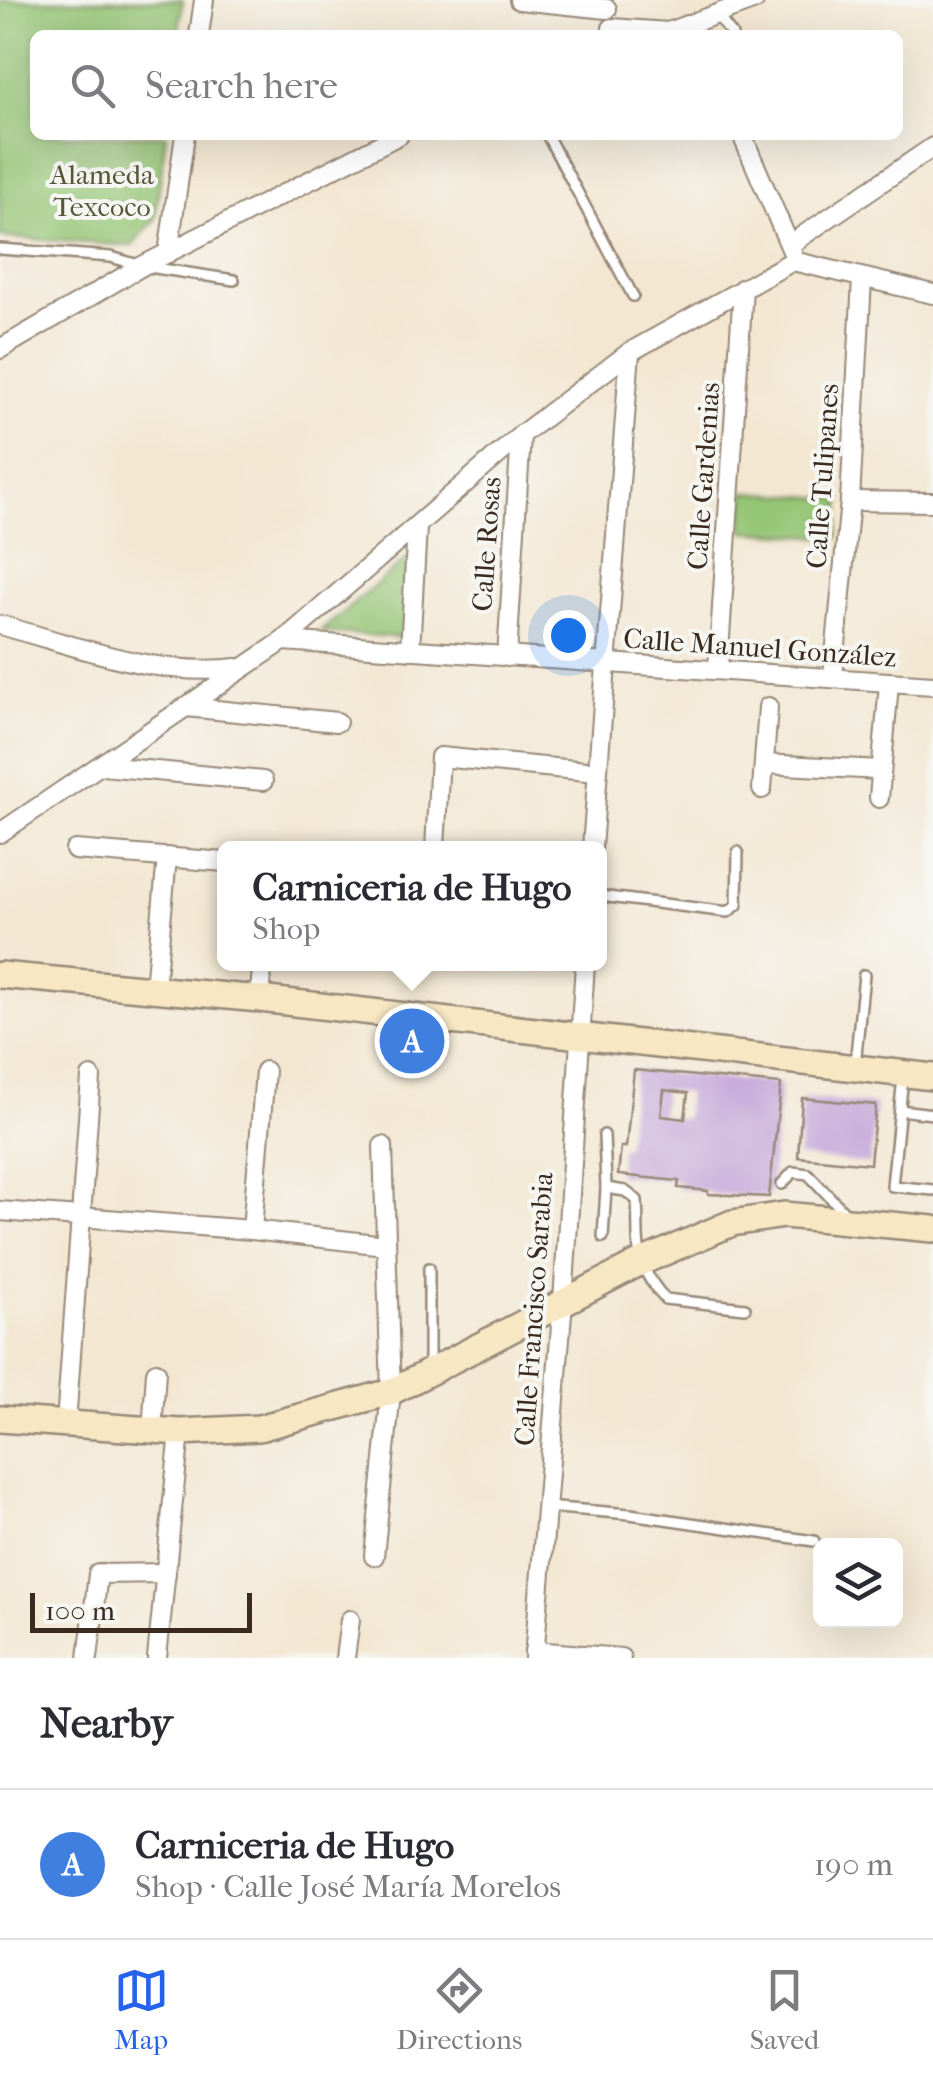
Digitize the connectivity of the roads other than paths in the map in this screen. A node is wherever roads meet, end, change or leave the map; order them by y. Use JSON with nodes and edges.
{"nodes":[{"id":1,"x":204,"y":0,"type":"edge"},
{"id":2,"x":519,"y":0,"type":"edge"},
{"id":3,"x":755,"y":0,"type":"edge"},
{"id":4,"x":717,"y":15,"type":"junction"},
{"id":5,"x":607,"y":18,"type":"edge"},
{"id":6,"x":200,"y":30,"type":"edge"},
{"id":7,"x":659,"y":30,"type":"edge"},
{"id":8,"x":694,"y":30,"type":"edge"},
{"id":9,"x":728,"y":30,"type":"edge"},
{"id":10,"x":184,"y":140,"type":"edge"},
{"id":11,"x":389,"y":140,"type":"edge"},
{"id":12,"x":550,"y":140,"type":"edge"},
{"id":13,"x":744,"y":140,"type":"edge"},
{"id":14,"x":933,"y":147,"type":"edge"},
{"id":15,"x":0,"y":249,"type":"edge"},
{"id":16,"x":792,"y":252,"type":"junction"},
{"id":17,"x":168,"y":253,"type":"junction"},
{"id":18,"x":142,"y":266,"type":"junction"},
{"id":19,"x":862,"y":278,"type":"junction"},
{"id":20,"x":234,"y":280,"type":"dead end"},
{"id":21,"x":743,"y":288,"type":"junction"},
{"id":22,"x":933,"y":294,"type":"edge"},
{"id":23,"x":633,"y":296,"type":"dead end"},
{"id":24,"x":0,"y":349,"type":"edge"},
{"id":25,"x":630,"y":352,"type":"junction"},
{"id":26,"x":521,"y":435,"type":"junction"},
{"id":27,"x":850,"y":501,"type":"junction"},
{"id":28,"x":933,"y":502,"type":"edge"},
{"id":29,"x":417,"y":527,"type":"junction"},
{"id":30,"x":0,"y":625,"type":"edge"},
{"id":31,"x":283,"y":641,"type":"junction"},
{"id":32,"x":410,"y":650,"type":"junction"},
{"id":33,"x":507,"y":657,"type":"junction"},
{"id":34,"x":604,"y":664,"type":"junction"},
{"id":35,"x":242,"y":668,"type":"junction"},
{"id":36,"x":718,"y":668,"type":"junction"},
{"id":37,"x":833,"y":676,"type":"junction"},
{"id":38,"x":890,"y":684,"type":"junction"},
{"id":39,"x":933,"y":686,"type":"edge"},
{"id":40,"x":186,"y":707,"type":"junction"},
{"id":41,"x":768,"y":707,"type":"dead end"},
{"id":42,"x":337,"y":722,"type":"dead end"},
{"id":43,"x":764,"y":764,"type":"junction"},
{"id":44,"x":103,"y":766,"type":"junction"},
{"id":45,"x":881,"y":770,"type":"junction"},
{"id":46,"x":597,"y":772,"type":"junction"},
{"id":47,"x":264,"y":782,"type":"dead end"},
{"id":48,"x":762,"y":788,"type":"dead end"},
{"id":49,"x":879,"y":798,"type":"dead end"},
{"id":50,"x":0,"y":833,"type":"edge"},
{"id":51,"x":435,"y":841,"type":"edge"},
{"id":52,"x":592,"y":841,"type":"edge"},
{"id":53,"x":75,"y":850,"type":"dead end"},
{"id":54,"x":738,"y":852,"type":"dead end"},
{"id":55,"x":167,"y":857,"type":"junction"},
{"id":56,"x":217,"y":861,"type":"edge"},
{"id":57,"x":607,"y":897,"type":"edge"},
{"id":58,"x":262,"y":971,"type":"edge"},
{"id":59,"x":585,"y":971,"type":"edge"},
{"id":60,"x":0,"y":975,"type":"edge"},
{"id":61,"x":864,"y":975,"type":"dead end"},
{"id":62,"x":155,"y":988,"type":"junction"},
{"id":63,"x":260,"y":999,"type":"junction"},
{"id":64,"x":580,"y":1036,"type":"junction"},
{"id":65,"x":855,"y":1068,"type":"junction"},
{"id":66,"x":264,"y":1071,"type":"dead end"},
{"id":67,"x":904,"y":1074,"type":"junction"},
{"id":68,"x":933,"y":1077,"type":"edge"},
{"id":69,"x":90,"y":1078,"type":"dead end"},
{"id":70,"x":900,"y":1110,"type":"junction"},
{"id":71,"x":933,"y":1114,"type":"edge"},
{"id":72,"x":604,"y":1135,"type":"dead end"},
{"id":73,"x":382,"y":1146,"type":"dead end"},
{"id":74,"x":782,"y":1184,"type":"dead end"},
{"id":75,"x":606,"y":1188,"type":"junction"},
{"id":76,"x":933,"y":1190,"type":"edge"},
{"id":77,"x":0,"y":1211,"type":"edge"},
{"id":78,"x":79,"y":1216,"type":"junction"},
{"id":79,"x":852,"y":1220,"type":"junction"},
{"id":80,"x":933,"y":1229,"type":"edge"},
{"id":81,"x":252,"y":1230,"type":"junction"},
{"id":82,"x":603,"y":1236,"type":"dead end"},
{"id":83,"x":385,"y":1246,"type":"junction"},
{"id":84,"x":639,"y":1263,"type":"junction"},
{"id":85,"x":429,"y":1268,"type":"dead end"},
{"id":86,"x":563,"y":1301,"type":"junction"},
{"id":87,"x":745,"y":1308,"type":"dead end"},
{"id":88,"x":156,"y":1372,"type":"dead end"},
{"id":89,"x":429,"y":1372,"type":"junction"},
{"id":90,"x":391,"y":1392,"type":"junction"},
{"id":91,"x":0,"y":1419,"type":"edge"},
{"id":92,"x":66,"y":1424,"type":"junction"},
{"id":93,"x":152,"y":1431,"type":"junction"},
{"id":94,"x":180,"y":1432,"type":"junction"},
{"id":95,"x":546,"y":1506,"type":"junction"},
{"id":96,"x":813,"y":1541,"type":"edge"},
{"id":97,"x":374,"y":1556,"type":"dead end"},
{"id":98,"x":166,"y":1574,"type":"junction"},
{"id":99,"x":350,"y":1620,"type":"dead end"},
{"id":100,"x":534,"y":1654,"type":"edge"},
{"id":101,"x":88,"y":1658,"type":"edge"},
{"id":102,"x":157,"y":1658,"type":"edge"},
{"id":103,"x":345,"y":1658,"type":"edge"},
{"id":104,"x":621,"y":1658,"type":"edge"}],
"edges":[{"from":1,"to":6,"type":"street"},
{"from":2,"to":5,"type":"street"},
{"from":3,"to":4,"type":"street"},
{"from":4,"to":8,"type":"street"},
{"from":4,"to":9,"type":"lane"},
{"from":5,"to":7,"type":"street"},
{"from":10,"to":17,"type":"street"},
{"from":11,"to":17,"type":"street"},
{"from":12,"to":23,"type":"lane"},
{"from":13,"to":16,"type":"street"},
{"from":14,"to":16,"type":"street"},
{"from":15,"to":18,"type":"lane"},
{"from":16,"to":19,"type":"street"},
{"from":16,"to":21,"type":"street"},
{"from":17,"to":18,"type":"street"},
{"from":18,"to":20,"type":"lane"},
{"from":18,"to":24,"type":"street"},
{"from":19,"to":22,"type":"street"},
{"from":19,"to":27,"type":"street","name":"Calle Tulipanes"},
{"from":21,"to":25,"type":"street"},
{"from":21,"to":36,"type":"street","name":"Calle Gardenias"},
{"from":25,"to":26,"type":"street"},
{"from":25,"to":34,"type":"street"},
{"from":26,"to":29,"type":"street"},
{"from":26,"to":33,"type":"street","name":"Calle Rosas"},
{"from":27,"to":28,"type":"street"},
{"from":27,"to":37,"type":"street","name":"Calle Tulipanes"},
{"from":29,"to":31,"type":"street"},
{"from":29,"to":32,"type":"street"},
{"from":30,"to":35,"type":"street"},
{"from":31,"to":32,"type":"street","name":"Calle Manuel González"},
{"from":31,"to":35,"type":"street"},
{"from":32,"to":33,"type":"street","name":"Calle Manuel González"},
{"from":33,"to":34,"type":"street","name":"Calle Manuel González"},
{"from":34,"to":36,"type":"street","name":"Calle Manuel González"},
{"from":34,"to":46,"type":"street"},
{"from":35,"to":40,"type":"street"},
{"from":36,"to":37,"type":"street","name":"Calle Manuel González"},
{"from":37,"to":38,"type":"street","name":"Calle Manuel González"},
{"from":38,"to":39,"type":"street","name":"Calle Manuel González"},
{"from":38,"to":45,"type":"street"},
{"from":40,"to":42,"type":"street"},
{"from":40,"to":44,"type":"street"},
{"from":41,"to":43,"type":"street"},
{"from":43,"to":45,"type":"street"},
{"from":43,"to":48,"type":"street"},
{"from":44,"to":47,"type":"street"},
{"from":44,"to":50,"type":"street"},
{"from":45,"to":49,"type":"street"},
{"from":46,"to":51,"type":"street"},
{"from":46,"to":52,"type":"street"},
{"from":53,"to":55,"type":"street"},
{"from":54,"to":57,"type":"lane"},
{"from":55,"to":56,"type":"street"},
{"from":55,"to":62,"type":"street"},
{"from":58,"to":63,"type":"street"},
{"from":59,"to":64,"type":"street","name":"Calle Francisco Sarabia"},
{"from":60,"to":62,"type":"street"},
{"from":61,"to":65,"type":"lane"},
{"from":62,"to":63,"type":"street"},
{"from":63,"to":64,"type":"street"},
{"from":64,"to":65,"type":"street"},
{"from":64,"to":86,"type":"street","name":"Calle Francisco Sarabia"},
{"from":65,"to":67,"type":"street"},
{"from":66,"to":81,"type":"street"},
{"from":67,"to":68,"type":"street"},
{"from":67,"to":70,"type":"lane"},
{"from":69,"to":78,"type":"street"},
{"from":70,"to":71,"type":"lane"},
{"from":70,"to":76,"type":"lane"},
{"from":72,"to":75,"type":"lane"},
{"from":73,"to":83,"type":"street"},
{"from":74,"to":79,"type":"lane"},
{"from":75,"to":82,"type":"lane"},
{"from":75,"to":84,"type":"lane"},
{"from":77,"to":78,"type":"street"},
{"from":78,"to":81,"type":"street"},
{"from":78,"to":92,"type":"street"},
{"from":79,"to":80,"type":"street"},
{"from":79,"to":84,"type":"street"},
{"from":81,"to":83,"type":"street"},
{"from":83,"to":90,"type":"street"},
{"from":84,"to":86,"type":"street"},
{"from":84,"to":87,"type":"lane"},
{"from":85,"to":89,"type":"lane"},
{"from":86,"to":89,"type":"street"},
{"from":86,"to":95,"type":"street","name":"Calle Francisco Sarabia"},
{"from":88,"to":93,"type":"street"},
{"from":89,"to":90,"type":"street"},
{"from":90,"to":94,"type":"street"},
{"from":90,"to":97,"type":"street"},
{"from":91,"to":92,"type":"street"},
{"from":92,"to":93,"type":"street"},
{"from":93,"to":94,"type":"street"},
{"from":94,"to":98,"type":"street"},
{"from":95,"to":96,"type":"lane"},
{"from":95,"to":100,"type":"street","name":"Calle Francisco Sarabia"},
{"from":98,"to":101,"type":"street"},
{"from":98,"to":102,"type":"street"},
{"from":99,"to":103,"type":"street"},
{"from":100,"to":104,"type":"street"}]}
